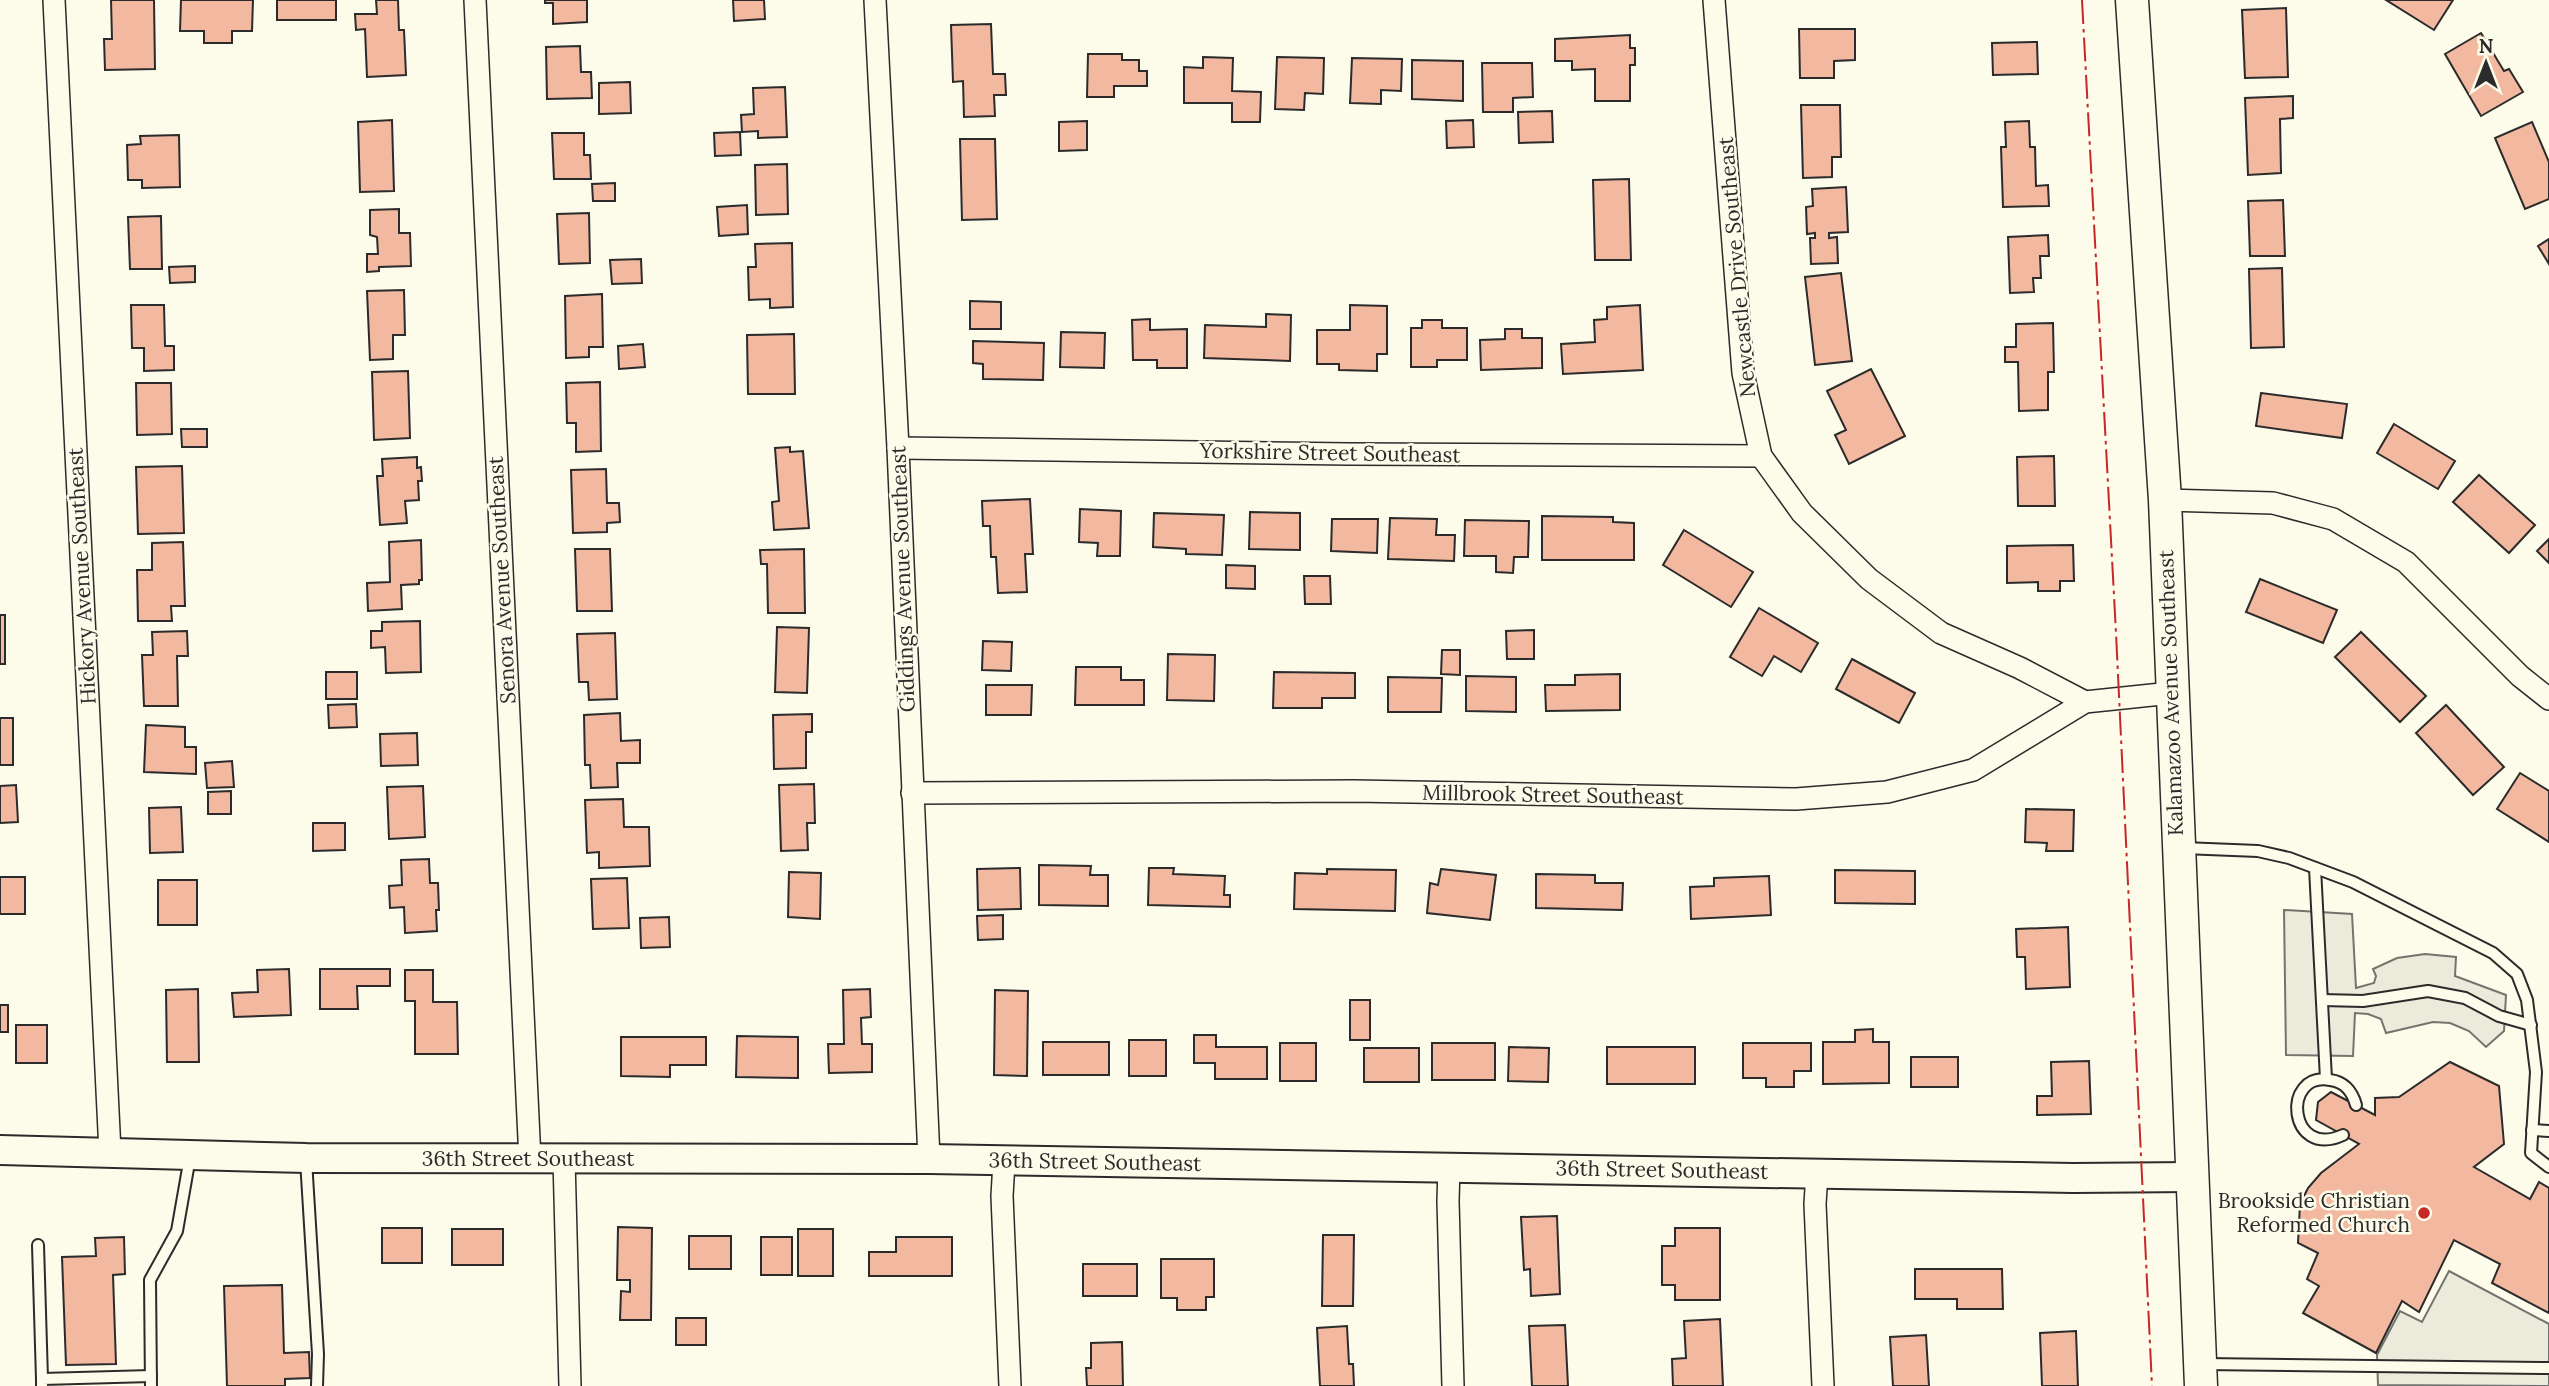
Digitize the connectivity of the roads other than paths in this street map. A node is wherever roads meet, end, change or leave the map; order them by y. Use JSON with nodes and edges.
{"nodes":[{"id":1,"x":54,"y":0,"type":"edge"},
{"id":2,"x":475,"y":0,"type":"edge"},
{"id":3,"x":875,"y":0,"type":"edge"},
{"id":4,"x":1714,"y":0,"type":"edge"},
{"id":5,"x":2132,"y":0,"type":"edge"},
{"id":6,"x":898,"y":448,"type":"junction"},
{"id":7,"x":1761,"y":456,"type":"junction"},
{"id":8,"x":2165,"y":500,"type":"junction"},
{"id":9,"x":2171,"y":693,"type":"junction"},
{"id":10,"x":2549,"y":699,"type":"edge"},
{"id":11,"x":2085,"y":702,"type":"junction"},
{"id":12,"x":912,"y":793,"type":"junction"},
{"id":13,"x":2177,"y":848,"type":"junction"},
{"id":14,"x":2315,"y":868,"type":"junction"},
{"id":15,"x":2322,"y":1000,"type":"junction"},
{"id":16,"x":2530,"y":1025,"type":"junction"},
{"id":17,"x":2536,"y":1072,"type":"junction"},
{"id":18,"x":2549,"y":1073,"type":"edge"},
{"id":19,"x":2326,"y":1079,"type":"junction"},
{"id":20,"x":2356,"y":1105,"type":"dead end"},
{"id":21,"x":2532,"y":1130,"type":"junction"},
{"id":22,"x":2549,"y":1131,"type":"edge"},
{"id":23,"x":2343,"y":1135,"type":"dead end"},
{"id":24,"x":0,"y":1150,"type":"edge"},
{"id":25,"x":110,"y":1152,"type":"junction"},
{"id":26,"x":191,"y":1154,"type":"junction"},
{"id":27,"x":306,"y":1158,"type":"junction"},
{"id":28,"x":564,"y":1159,"type":"junction"},
{"id":29,"x":929,"y":1159,"type":"junction"},
{"id":30,"x":530,"y":1160,"type":"junction"},
{"id":31,"x":1004,"y":1162,"type":"junction"},
{"id":32,"x":1449,"y":1166,"type":"junction"},
{"id":33,"x":2549,"y":1167,"type":"edge"},
{"id":34,"x":1817,"y":1173,"type":"junction"},
{"id":35,"x":2191,"y":1177,"type":"junction"},
{"id":36,"x":38,"y":1245,"type":"dead end"},
{"id":37,"x":2549,"y":1368,"type":"edge"},
{"id":38,"x":2200,"y":1375,"type":"edge"},
{"id":39,"x":151,"y":1381,"type":"edge"},
{"id":40,"x":42,"y":1382,"type":"edge"},
{"id":41,"x":317,"y":1386,"type":"edge"},
{"id":42,"x":570,"y":1386,"type":"edge"},
{"id":43,"x":1010,"y":1386,"type":"edge"},
{"id":44,"x":1453,"y":1386,"type":"edge"},
{"id":45,"x":1823,"y":1386,"type":"edge"}],
"edges":[{"from":1,"to":25,"type":"street","name":"Hickory Avenue Southeast"},
{"from":2,"to":30,"type":"street","name":"Senora Avenue Southeast"},
{"from":3,"to":6,"type":"street","name":"Giddings Avenue Southeast"},
{"from":4,"to":7,"type":"street","name":"Newcastle Drive Southeast"},
{"from":5,"to":8,"type":"main road","name":"Kalamazoo Avenue Southeast"},
{"from":6,"to":7,"type":"street","name":"Yorkshire Street Southeast"},
{"from":6,"to":12,"type":"street","name":"Giddings Avenue Southeast"},
{"from":7,"to":11,"type":"street","name":"Newcastle Drive Southeast"},
{"from":8,"to":9,"type":"main road","name":"Kalamazoo Avenue Southeast"},
{"from":8,"to":10,"type":"street"},
{"from":9,"to":11,"type":"street","name":"Millbrook Street Southeast"},
{"from":9,"to":13,"type":"main road","name":"Kalamazoo Avenue Southeast"},
{"from":11,"to":12,"type":"street","name":"Millbrook Street Southeast"},
{"from":12,"to":29,"type":"street","name":"Giddings Avenue Southeast"},
{"from":13,"to":14,"type":"lane"},
{"from":13,"to":35,"type":"main road","name":"Kalamazoo Avenue Southeast"},
{"from":14,"to":15,"type":"lane"},
{"from":14,"to":16,"type":"lane"},
{"from":15,"to":16,"type":"lane"},
{"from":15,"to":19,"type":"lane"},
{"from":16,"to":17,"type":"lane"},
{"from":17,"to":18,"type":"lane"},
{"from":17,"to":21,"type":"lane"},
{"from":19,"to":20,"type":"lane"},
{"from":19,"to":23,"type":"lane"},
{"from":21,"to":22,"type":"lane"},
{"from":21,"to":33,"type":"lane"},
{"from":24,"to":25,"type":"street","name":"36th Street Southeast"},
{"from":25,"to":26,"type":"street","name":"36th Street Southeast"},
{"from":26,"to":27,"type":"street","name":"36th Street Southeast"},
{"from":26,"to":39,"type":"lane"},
{"from":27,"to":30,"type":"street","name":"36th Street Southeast"},
{"from":27,"to":41,"type":"lane"},
{"from":28,"to":29,"type":"street","name":"36th Street Southeast"},
{"from":28,"to":30,"type":"street","name":"36th Street Southeast"},
{"from":28,"to":42,"type":"street"},
{"from":29,"to":31,"type":"street","name":"36th Street Southeast"},
{"from":31,"to":32,"type":"street","name":"36th Street Southeast"},
{"from":31,"to":43,"type":"street"},
{"from":32,"to":34,"type":"street","name":"36th Street Southeast"},
{"from":32,"to":44,"type":"street"},
{"from":34,"to":35,"type":"street","name":"36th Street Southeast"},
{"from":34,"to":45,"type":"street"},
{"from":35,"to":38,"type":"main road","name":"Kalamazoo Avenue Southeast"},
{"from":36,"to":40,"type":"lane"},
{"from":37,"to":38,"type":"lane"},
{"from":39,"to":40,"type":"lane"}]}
